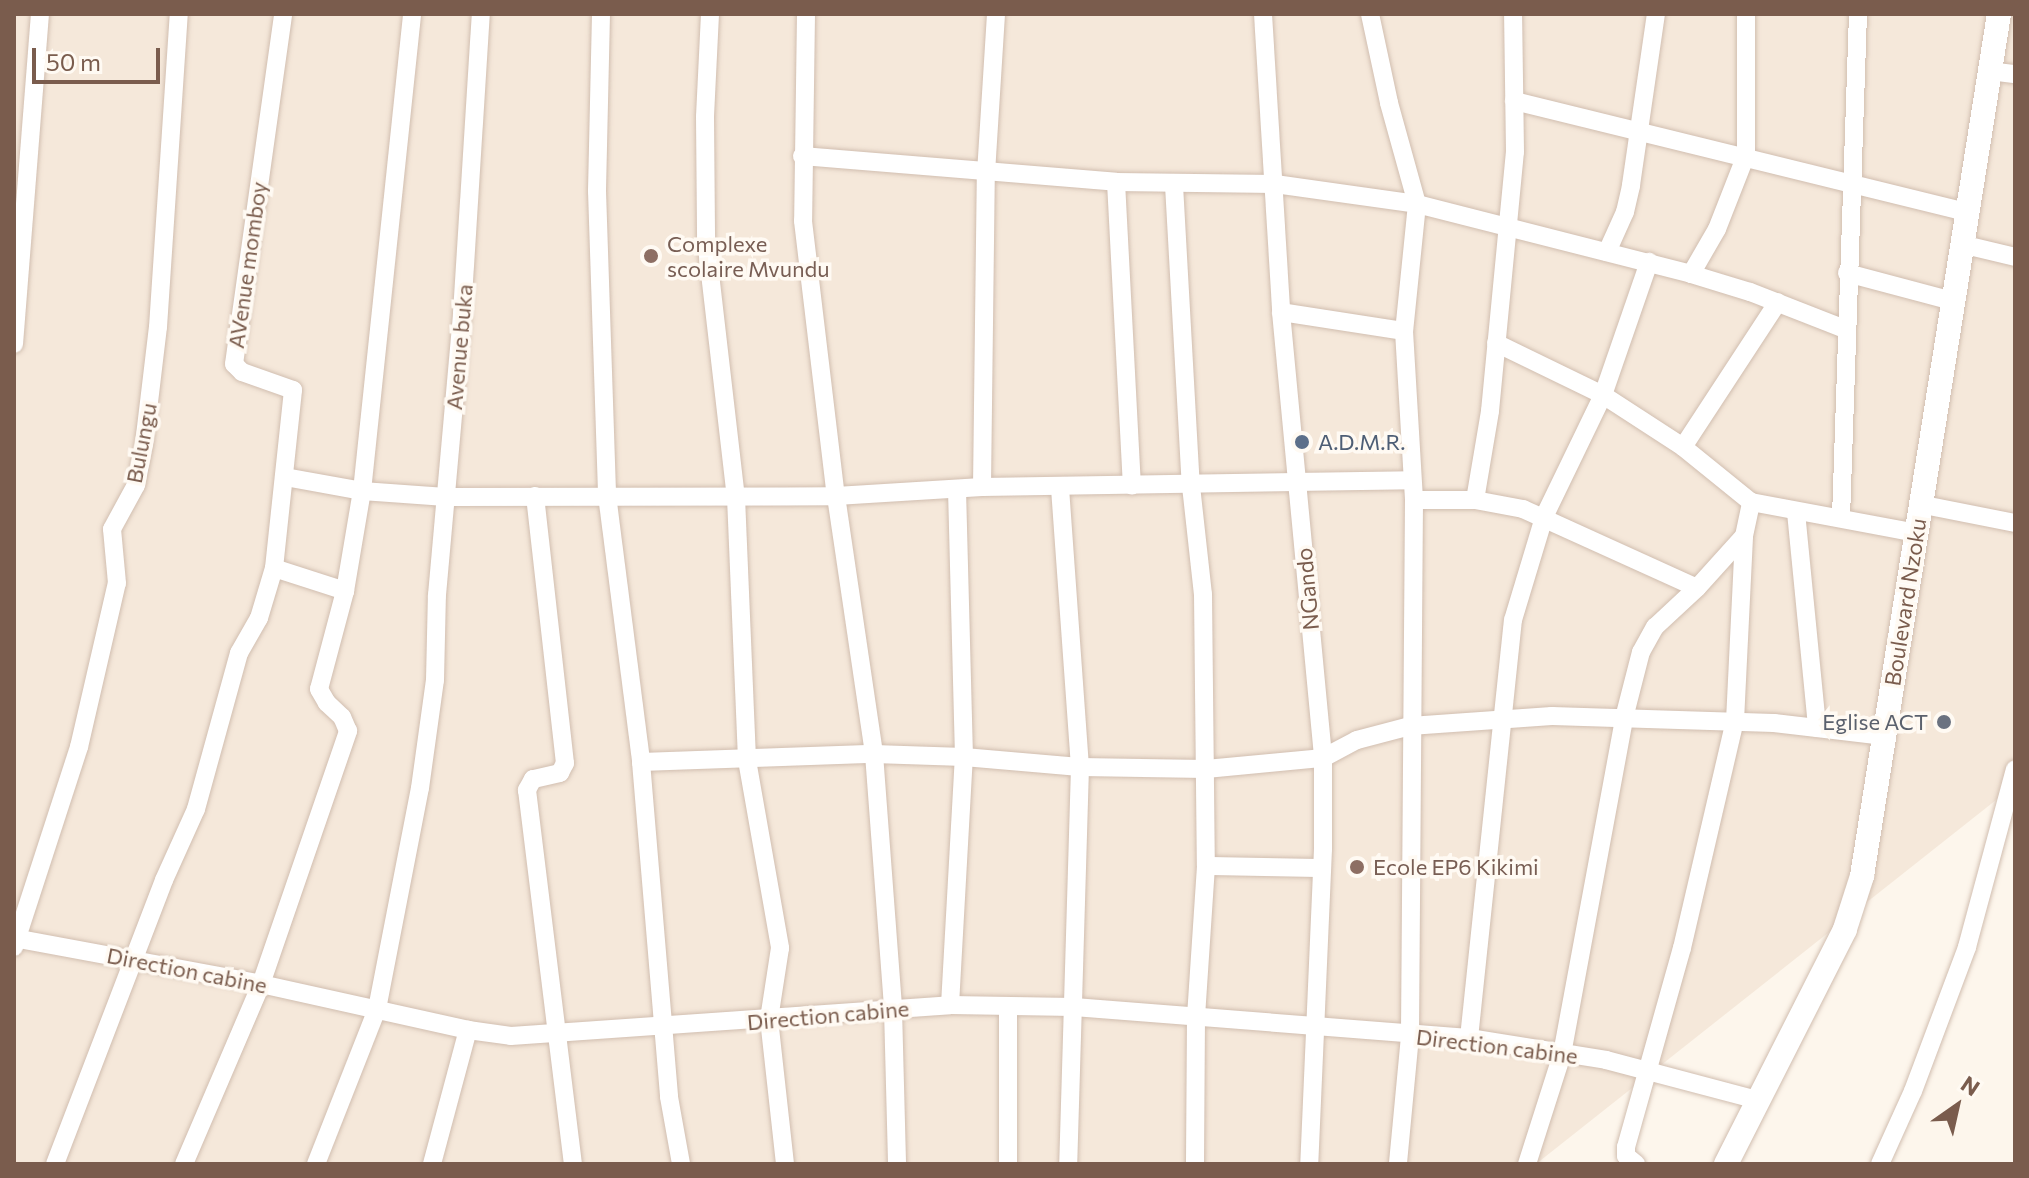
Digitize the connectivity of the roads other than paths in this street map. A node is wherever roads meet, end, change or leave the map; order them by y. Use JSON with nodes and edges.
{"nodes":[{"id":1,"x":40,"y":14,"type":"edge"},
{"id":2,"x":179,"y":14,"type":"edge"},
{"id":3,"x":283,"y":14,"type":"edge"},
{"id":4,"x":412,"y":14,"type":"edge"},
{"id":5,"x":481,"y":14,"type":"edge"},
{"id":6,"x":601,"y":14,"type":"edge"},
{"id":7,"x":710,"y":14,"type":"edge"},
{"id":8,"x":806,"y":14,"type":"edge"},
{"id":9,"x":996,"y":14,"type":"edge"},
{"id":10,"x":1263,"y":14,"type":"edge"},
{"id":11,"x":1370,"y":14,"type":"edge"},
{"id":12,"x":1513,"y":14,"type":"edge"},
{"id":13,"x":1656,"y":14,"type":"edge"},
{"id":14,"x":1746,"y":14,"type":"edge"},
{"id":15,"x":1858,"y":14,"type":"edge"},
{"id":16,"x":1999,"y":14,"type":"edge"},
{"id":17,"x":1989,"y":71,"type":"junction"},
{"id":18,"x":2015,"y":74,"type":"edge"},
{"id":19,"x":1514,"y":101,"type":"junction"},
{"id":20,"x":1640,"y":129,"type":"junction"},
{"id":21,"x":1746,"y":155,"type":"junction"},
{"id":22,"x":802,"y":156,"type":"junction"},
{"id":23,"x":986,"y":173,"type":"junction"},
{"id":24,"x":1116,"y":182,"type":"junction"},
{"id":25,"x":1275,"y":184,"type":"junction"},
{"id":26,"x":1849,"y":184,"type":"junction"},
{"id":27,"x":1174,"y":185,"type":"junction"},
{"id":28,"x":1417,"y":204,"type":"junction"},
{"id":29,"x":1967,"y":212,"type":"junction"},
{"id":30,"x":1506,"y":226,"type":"junction"},
{"id":31,"x":1961,"y":244,"type":"junction"},
{"id":32,"x":1607,"y":252,"type":"junction"},
{"id":33,"x":2015,"y":257,"type":"edge"},
{"id":34,"x":1649,"y":262,"type":"junction"},
{"id":35,"x":1847,"y":273,"type":"junction"},
{"id":36,"x":1691,"y":274,"type":"junction"},
{"id":37,"x":1952,"y":301,"type":"junction"},
{"id":38,"x":1778,"y":302,"type":"junction"},
{"id":39,"x":1281,"y":312,"type":"junction"},
{"id":40,"x":1845,"y":329,"type":"junction"},
{"id":41,"x":1404,"y":331,"type":"junction"},
{"id":42,"x":1496,"y":343,"type":"junction"},
{"id":43,"x":14,"y":344,"type":"edge"},
{"id":44,"x":1603,"y":395,"type":"junction"},
{"id":45,"x":1683,"y":447,"type":"junction"},
{"id":46,"x":285,"y":477,"type":"junction"},
{"id":47,"x":1412,"y":480,"type":"junction"},
{"id":48,"x":1296,"y":481,"type":"junction"},
{"id":49,"x":1132,"y":486,"type":"junction"},
{"id":50,"x":1191,"y":486,"type":"junction"},
{"id":51,"x":982,"y":487,"type":"junction"},
{"id":52,"x":1060,"y":488,"type":"junction"},
{"id":53,"x":957,"y":489,"type":"junction"},
{"id":54,"x":362,"y":491,"type":"junction"},
{"id":55,"x":607,"y":495,"type":"junction"},
{"id":56,"x":535,"y":496,"type":"junction"},
{"id":57,"x":836,"y":496,"type":"junction"},
{"id":58,"x":446,"y":497,"type":"junction"},
{"id":59,"x":736,"y":497,"type":"junction"},
{"id":60,"x":1414,"y":500,"type":"junction"},
{"id":61,"x":1475,"y":500,"type":"junction"},
{"id":62,"x":1751,"y":502,"type":"junction"},
{"id":63,"x":1919,"y":504,"type":"junction"},
{"id":64,"x":1796,"y":512,"type":"junction"},
{"id":65,"x":1544,"y":517,"type":"junction"},
{"id":66,"x":1841,"y":518,"type":"junction"},
{"id":67,"x":2015,"y":523,"type":"edge"},
{"id":68,"x":1916,"y":533,"type":"junction"},
{"id":69,"x":1744,"y":536,"type":"junction"},
{"id":70,"x":274,"y":568,"type":"junction"},
{"id":71,"x":1697,"y":588,"type":"junction"},
{"id":72,"x":345,"y":591,"type":"junction"},
{"id":73,"x":1503,"y":718,"type":"junction"},
{"id":74,"x":1624,"y":718,"type":"junction"},
{"id":75,"x":1735,"y":721,"type":"junction"},
{"id":76,"x":1410,"y":726,"type":"junction"},
{"id":77,"x":1817,"y":728,"type":"junction"},
{"id":78,"x":1884,"y":736,"type":"junction"},
{"id":79,"x":874,"y":754,"type":"junction"},
{"id":80,"x":964,"y":757,"type":"junction"},
{"id":81,"x":1323,"y":758,"type":"junction"},
{"id":82,"x":747,"y":760,"type":"junction"},
{"id":83,"x":641,"y":762,"type":"junction"},
{"id":84,"x":1080,"y":767,"type":"junction"},
{"id":85,"x":1206,"y":769,"type":"junction"},
{"id":86,"x":2015,"y":769,"type":"edge"},
{"id":87,"x":1206,"y":866,"type":"junction"},
{"id":88,"x":1322,"y":868,"type":"junction"},
{"id":89,"x":15,"y":941,"type":"edge"},
{"id":90,"x":136,"y":961,"type":"junction"},
{"id":91,"x":261,"y":984,"type":"junction"},
{"id":92,"x":950,"y":1005,"type":"junction"},
{"id":93,"x":1074,"y":1007,"type":"junction"},
{"id":94,"x":1008,"y":1008,"type":"junction"},
{"id":95,"x":377,"y":1009,"type":"junction"},
{"id":96,"x":893,"y":1009,"type":"junction"},
{"id":97,"x":1196,"y":1018,"type":"junction"},
{"id":98,"x":769,"y":1019,"type":"junction"},
{"id":99,"x":665,"y":1027,"type":"junction"},
{"id":100,"x":1315,"y":1029,"type":"junction"},
{"id":101,"x":468,"y":1030,"type":"junction"},
{"id":102,"x":557,"y":1035,"type":"junction"},
{"id":103,"x":1410,"y":1036,"type":"junction"},
{"id":104,"x":1469,"y":1038,"type":"junction"},
{"id":105,"x":1562,"y":1054,"type":"junction"},
{"id":106,"x":1647,"y":1072,"type":"junction"},
{"id":107,"x":1757,"y":1100,"type":"junction"},
{"id":108,"x":55,"y":1164,"type":"edge"},
{"id":109,"x":184,"y":1164,"type":"edge"},
{"id":110,"x":316,"y":1164,"type":"edge"},
{"id":111,"x":432,"y":1164,"type":"edge"},
{"id":112,"x":573,"y":1164,"type":"edge"},
{"id":113,"x":681,"y":1164,"type":"edge"},
{"id":114,"x":785,"y":1164,"type":"edge"},
{"id":115,"x":897,"y":1164,"type":"edge"},
{"id":116,"x":1008,"y":1164,"type":"edge"},
{"id":117,"x":1068,"y":1164,"type":"edge"},
{"id":118,"x":1195,"y":1164,"type":"edge"},
{"id":119,"x":1309,"y":1164,"type":"edge"},
{"id":120,"x":1398,"y":1164,"type":"edge"},
{"id":121,"x":1527,"y":1164,"type":"edge"},
{"id":122,"x":1636,"y":1164,"type":"edge"},
{"id":123,"x":1726,"y":1164,"type":"edge"},
{"id":124,"x":1880,"y":1164,"type":"edge"}],
"edges":[{"from":1,"to":43,"type":"street"},
{"from":2,"to":89,"type":"street","name":"Bulungu"},
{"from":3,"to":46,"type":"street","name":"AVenue momboy"},
{"from":4,"to":54,"type":"street"},
{"from":5,"to":58,"type":"street","name":"Avenue buka"},
{"from":6,"to":55,"type":"street"},
{"from":7,"to":59,"type":"street"},
{"from":8,"to":22,"type":"street"},
{"from":9,"to":23,"type":"street"},
{"from":10,"to":25,"type":"street","name":"NGando"},
{"from":11,"to":28,"type":"street"},
{"from":12,"to":19,"type":"street"},
{"from":13,"to":20,"type":"street"},
{"from":14,"to":21,"type":"street"},
{"from":15,"to":26,"type":"street"},
{"from":16,"to":17,"type":"street","name":"Boulevard Nzoku"},
{"from":17,"to":18,"type":"street"},
{"from":17,"to":29,"type":"street","name":"Boulevard Nzoku"},
{"from":19,"to":20,"type":"street"},
{"from":19,"to":30,"type":"street"},
{"from":20,"to":21,"type":"street"},
{"from":20,"to":32,"type":"street"},
{"from":21,"to":26,"type":"street"},
{"from":21,"to":36,"type":"street"},
{"from":22,"to":23,"type":"street"},
{"from":22,"to":57,"type":"street"},
{"from":23,"to":24,"type":"street"},
{"from":23,"to":51,"type":"street"},
{"from":24,"to":27,"type":"street"},
{"from":24,"to":49,"type":"street"},
{"from":25,"to":27,"type":"street"},
{"from":25,"to":28,"type":"street"},
{"from":25,"to":39,"type":"street","name":"NGando"},
{"from":26,"to":29,"type":"street"},
{"from":26,"to":35,"type":"street"},
{"from":27,"to":50,"type":"street"},
{"from":28,"to":30,"type":"street"},
{"from":28,"to":41,"type":"street"},
{"from":29,"to":31,"type":"street","name":"Boulevard Nzoku"},
{"from":30,"to":32,"type":"street"},
{"from":30,"to":42,"type":"street"},
{"from":31,"to":33,"type":"street"},
{"from":31,"to":37,"type":"street","name":"Boulevard Nzoku"},
{"from":32,"to":34,"type":"street"},
{"from":34,"to":36,"type":"street"},
{"from":34,"to":44,"type":"street"},
{"from":35,"to":37,"type":"street"},
{"from":35,"to":40,"type":"street"},
{"from":36,"to":38,"type":"street"},
{"from":37,"to":63,"type":"street","name":"Boulevard Nzoku"},
{"from":38,"to":40,"type":"street"},
{"from":38,"to":45,"type":"street"},
{"from":39,"to":41,"type":"street"},
{"from":39,"to":48,"type":"street","name":"NGando"},
{"from":40,"to":66,"type":"street"},
{"from":41,"to":47,"type":"street"},
{"from":42,"to":44,"type":"street"},
{"from":42,"to":61,"type":"street"},
{"from":44,"to":45,"type":"street"},
{"from":44,"to":65,"type":"street"},
{"from":45,"to":62,"type":"street"},
{"from":46,"to":54,"type":"street"},
{"from":46,"to":70,"type":"street"},
{"from":47,"to":48,"type":"street"},
{"from":47,"to":60,"type":"street"},
{"from":48,"to":50,"type":"street"},
{"from":48,"to":81,"type":"street","name":"NGando"},
{"from":49,"to":50,"type":"street"},
{"from":49,"to":52,"type":"street"},
{"from":50,"to":85,"type":"street"},
{"from":51,"to":52,"type":"street"},
{"from":51,"to":53,"type":"street"},
{"from":52,"to":84,"type":"street"},
{"from":53,"to":57,"type":"street"},
{"from":53,"to":80,"type":"street"},
{"from":54,"to":58,"type":"street"},
{"from":54,"to":72,"type":"street"},
{"from":55,"to":56,"type":"street"},
{"from":55,"to":59,"type":"street"},
{"from":55,"to":83,"type":"street"},
{"from":56,"to":58,"type":"street"},
{"from":56,"to":102,"type":"street"},
{"from":57,"to":59,"type":"street"},
{"from":57,"to":79,"type":"street"},
{"from":58,"to":95,"type":"street","name":"Avenue buka"},
{"from":59,"to":82,"type":"street"},
{"from":60,"to":61,"type":"street"},
{"from":60,"to":76,"type":"street"},
{"from":61,"to":65,"type":"street"},
{"from":62,"to":64,"type":"street"},
{"from":62,"to":69,"type":"street"},
{"from":63,"to":67,"type":"street"},
{"from":63,"to":68,"type":"street","name":"Boulevard Nzoku"},
{"from":64,"to":66,"type":"street"},
{"from":64,"to":77,"type":"street"},
{"from":65,"to":71,"type":"street"},
{"from":65,"to":73,"type":"street"},
{"from":66,"to":68,"type":"street"},
{"from":68,"to":78,"type":"street","name":"Boulevard Nzoku"},
{"from":69,"to":71,"type":"street"},
{"from":69,"to":75,"type":"street"},
{"from":70,"to":72,"type":"street"},
{"from":70,"to":90,"type":"street"},
{"from":71,"to":74,"type":"street"},
{"from":72,"to":91,"type":"street"},
{"from":73,"to":74,"type":"street"},
{"from":73,"to":76,"type":"street"},
{"from":73,"to":104,"type":"street"},
{"from":74,"to":75,"type":"street"},
{"from":74,"to":105,"type":"street"},
{"from":75,"to":77,"type":"street"},
{"from":75,"to":106,"type":"street"},
{"from":76,"to":81,"type":"street"},
{"from":76,"to":103,"type":"street"},
{"from":77,"to":78,"type":"street"},
{"from":78,"to":107,"type":"street","name":"Boulevard Nzoku"},
{"from":79,"to":80,"type":"street"},
{"from":79,"to":82,"type":"street"},
{"from":79,"to":96,"type":"street"},
{"from":80,"to":84,"type":"street"},
{"from":80,"to":92,"type":"street"},
{"from":81,"to":85,"type":"street"},
{"from":81,"to":88,"type":"street","name":"NGando"},
{"from":82,"to":83,"type":"street"},
{"from":82,"to":98,"type":"street"},
{"from":83,"to":99,"type":"street"},
{"from":84,"to":85,"type":"street"},
{"from":84,"to":93,"type":"street"},
{"from":85,"to":87,"type":"street"},
{"from":86,"to":124,"type":"street"},
{"from":87,"to":88,"type":"street"},
{"from":87,"to":97,"type":"street"},
{"from":88,"to":100,"type":"street","name":"NGando"},
{"from":89,"to":90,"type":"street","name":"Direction cabine"},
{"from":90,"to":91,"type":"street","name":"Direction cabine"},
{"from":90,"to":108,"type":"street"},
{"from":91,"to":95,"type":"street","name":"Direction cabine"},
{"from":91,"to":109,"type":"street"},
{"from":92,"to":94,"type":"street","name":"Direction cabine"},
{"from":92,"to":96,"type":"street","name":"Direction cabine"},
{"from":93,"to":94,"type":"street","name":"Direction cabine"},
{"from":93,"to":97,"type":"street","name":"Direction cabine"},
{"from":93,"to":117,"type":"street"},
{"from":94,"to":116,"type":"street"},
{"from":95,"to":101,"type":"street","name":"Direction cabine"},
{"from":95,"to":110,"type":"street","name":"Avenue buka"},
{"from":96,"to":98,"type":"street","name":"Direction cabine"},
{"from":96,"to":115,"type":"street"},
{"from":97,"to":100,"type":"street","name":"Direction cabine"},
{"from":97,"to":118,"type":"street"},
{"from":98,"to":99,"type":"street","name":"Direction cabine"},
{"from":98,"to":114,"type":"street"},
{"from":99,"to":102,"type":"street","name":"Direction cabine"},
{"from":99,"to":113,"type":"street"},
{"from":100,"to":103,"type":"street","name":"Direction cabine"},
{"from":100,"to":119,"type":"street","name":"NGando"},
{"from":101,"to":102,"type":"street","name":"Direction cabine"},
{"from":101,"to":111,"type":"street"},
{"from":102,"to":112,"type":"street"},
{"from":103,"to":104,"type":"street","name":"Direction cabine"},
{"from":103,"to":120,"type":"street"},
{"from":104,"to":105,"type":"street","name":"Direction cabine"},
{"from":105,"to":106,"type":"street","name":"Direction cabine"},
{"from":105,"to":121,"type":"street"},
{"from":106,"to":107,"type":"street","name":"Direction cabine"},
{"from":106,"to":122,"type":"street"},
{"from":107,"to":123,"type":"street","name":"Boulevard Nzoku"}]}
